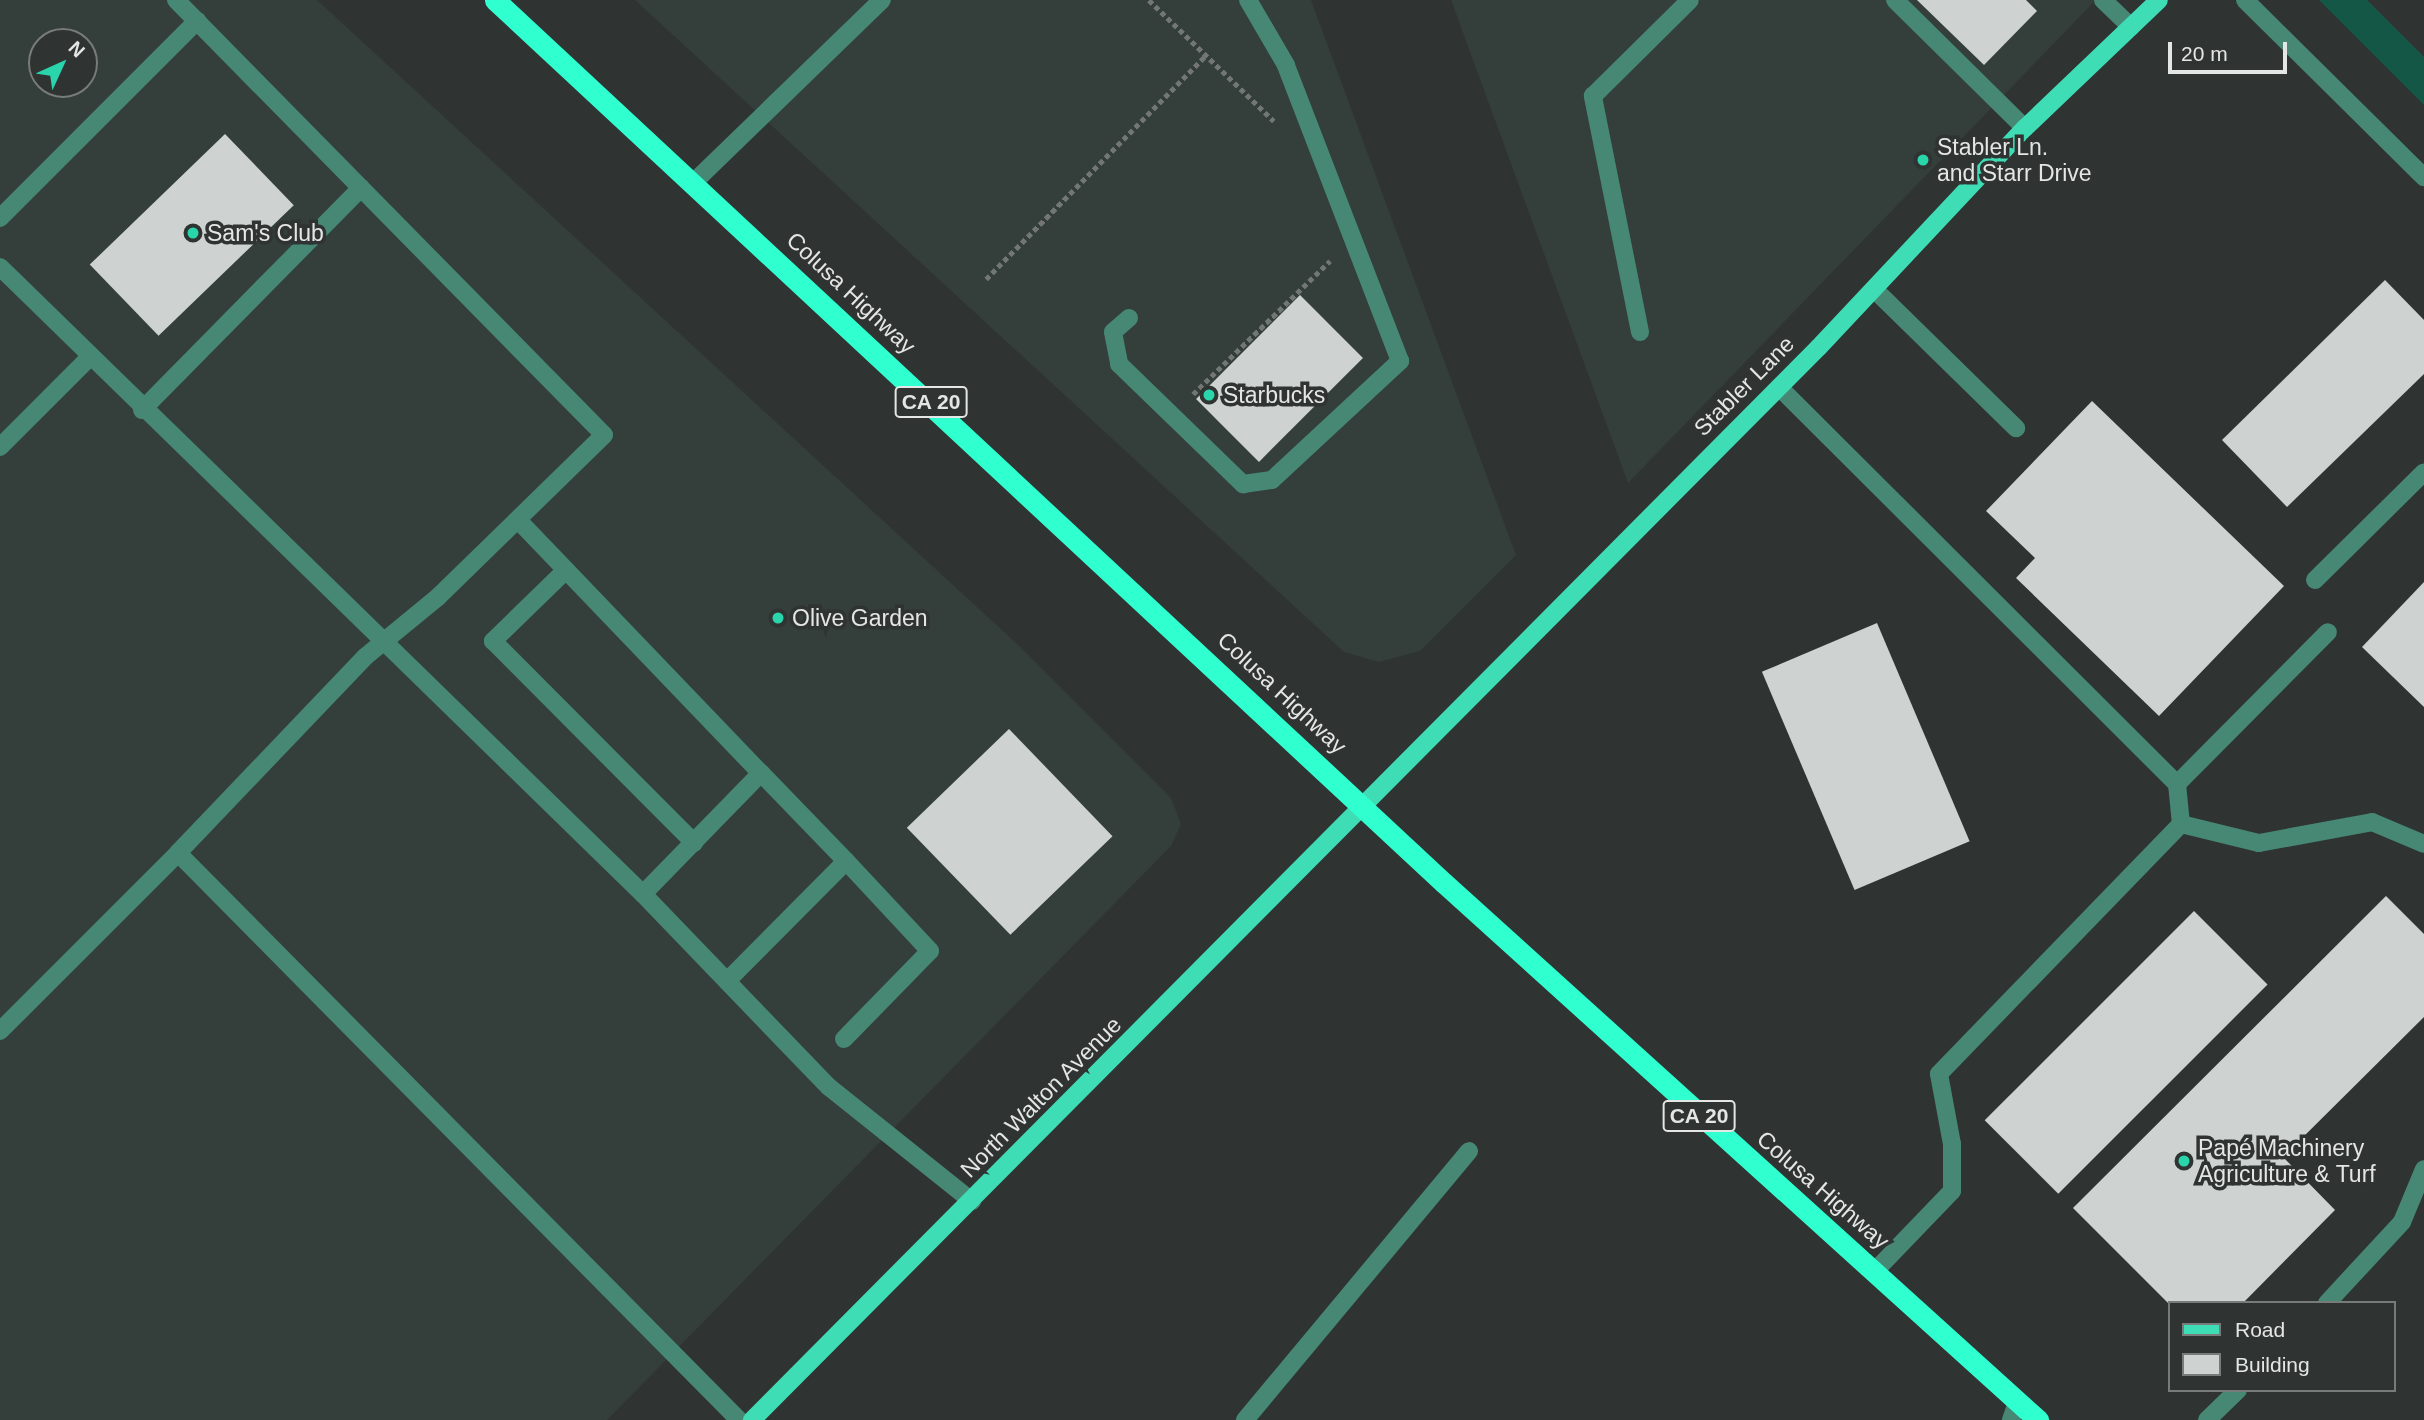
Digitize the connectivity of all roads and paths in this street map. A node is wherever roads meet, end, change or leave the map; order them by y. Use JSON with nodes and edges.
{"nodes":[{"id":1,"x":176,"y":0,"type":"edge"},
{"id":2,"x":495,"y":0,"type":"edge"},
{"id":3,"x":882,"y":0,"type":"edge"},
{"id":4,"x":1149,"y":0,"type":"edge"},
{"id":5,"x":1248,"y":0,"type":"edge"},
{"id":6,"x":1690,"y":0,"type":"edge"},
{"id":7,"x":1895,"y":0,"type":"edge"},
{"id":8,"x":2103,"y":0,"type":"edge"},
{"id":9,"x":2159,"y":0,"type":"edge"},
{"id":10,"x":2245,"y":0,"type":"edge"},
{"id":11,"x":197,"y":21,"type":"junction"},
{"id":12,"x":2131,"y":27,"type":"junction"},
{"id":13,"x":1206,"y":55,"type":"junction"},
{"id":14,"x":2025,"y":128,"type":"junction"},
{"id":15,"x":1282,"y":129,"type":"dead end"},
{"id":16,"x":2424,"y":177,"type":"edge"},
{"id":17,"x":693,"y":183,"type":"junction"},
{"id":18,"x":361,"y":188,"type":"junction"},
{"id":19,"x":0,"y":218,"type":"edge"},
{"id":20,"x":1326,"y":250,"type":"dead end"},
{"id":21,"x":0,"y":267,"type":"edge"},
{"id":22,"x":986,"y":279,"type":"dead end"},
{"id":23,"x":1874,"y":289,"type":"junction"},
{"id":24,"x":1129,"y":317,"type":"dead end"},
{"id":25,"x":1640,"y":332,"type":"dead end"},
{"id":26,"x":90,"y":356,"type":"junction"},
{"id":27,"x":1779,"y":387,"type":"junction"},
{"id":28,"x":1193,"y":394,"type":"dead end"},
{"id":29,"x":142,"y":410,"type":"junction"},
{"id":30,"x":2016,"y":428,"type":"dead end"},
{"id":31,"x":0,"y":447,"type":"edge"},
{"id":32,"x":2424,"y":472,"type":"edge"},
{"id":33,"x":518,"y":520,"type":"junction"},
{"id":34,"x":566,"y":570,"type":"junction"},
{"id":35,"x":2315,"y":580,"type":"dead end"},
{"id":36,"x":2328,"y":632,"type":"dead end"},
{"id":37,"x":384,"y":643,"type":"junction"},
{"id":38,"x":761,"y":773,"type":"junction"},
{"id":39,"x":2178,"y":784,"type":"junction"},
{"id":40,"x":1364,"y":807,"type":"junction"},
{"id":41,"x":2182,"y":824,"type":"junction"},
{"id":42,"x":694,"y":843,"type":"junction"},
{"id":43,"x":2424,"y":844,"type":"edge"},
{"id":44,"x":178,"y":853,"type":"junction"},
{"id":45,"x":846,"y":861,"type":"junction"},
{"id":46,"x":643,"y":894,"type":"junction"},
{"id":47,"x":727,"y":981,"type":"junction"},
{"id":48,"x":0,"y":1031,"type":"edge"},
{"id":49,"x":844,"y":1040,"type":"dead end"},
{"id":50,"x":1469,"y":1151,"type":"dead end"},
{"id":51,"x":2424,"y":1169,"type":"edge"},
{"id":52,"x":972,"y":1201,"type":"junction"},
{"id":53,"x":1875,"y":1270,"type":"junction"},
{"id":54,"x":2329,"y":1301,"type":"edge"},
{"id":55,"x":2236,"y":1392,"type":"edge"},
{"id":56,"x":2014,"y":1410,"type":"edge"},
{"id":57,"x":739,"y":1420,"type":"edge"},
{"id":58,"x":752,"y":1420,"type":"edge"},
{"id":59,"x":1245,"y":1420,"type":"edge"},
{"id":60,"x":2038,"y":1420,"type":"edge"},
{"id":61,"x":2207,"y":1420,"type":"edge"}],
"edges":[{"from":1,"to":11,"type":"street"},
{"from":2,"to":17,"type":"highway","name":"Colusa Highway","number":"CA 20"},
{"from":3,"to":17,"type":"street"},
{"from":4,"to":13,"type":"path"},
{"from":5,"to":24,"type":"street"},
{"from":6,"to":25,"type":"street"},
{"from":7,"to":14,"type":"street"},
{"from":8,"to":12,"type":"street"},
{"from":9,"to":12,"type":"main road","name":"Stabler Lane"},
{"from":10,"to":16,"type":"street"},
{"from":11,"to":18,"type":"street"},
{"from":11,"to":19,"type":"street"},
{"from":12,"to":14,"type":"main road","name":"Stabler Lane"},
{"from":13,"to":15,"type":"path"},
{"from":13,"to":22,"type":"path"},
{"from":14,"to":23,"type":"main road","name":"Stabler Lane"},
{"from":17,"to":40,"type":"highway","name":"Colusa Highway","number":"CA 20"},
{"from":18,"to":29,"type":"street"},
{"from":18,"to":33,"type":"street"},
{"from":20,"to":28,"type":"path"},
{"from":21,"to":26,"type":"street"},
{"from":23,"to":27,"type":"main road","name":"Stabler Lane"},
{"from":23,"to":30,"type":"street"},
{"from":26,"to":29,"type":"street"},
{"from":26,"to":31,"type":"street"},
{"from":27,"to":39,"type":"street"},
{"from":27,"to":40,"type":"main road","name":"Stabler Lane"},
{"from":29,"to":37,"type":"street"},
{"from":32,"to":35,"type":"street"},
{"from":33,"to":34,"type":"street"},
{"from":33,"to":37,"type":"street"},
{"from":34,"to":38,"type":"street"},
{"from":34,"to":42,"type":"street"},
{"from":36,"to":39,"type":"street"},
{"from":37,"to":44,"type":"street"},
{"from":37,"to":46,"type":"street"},
{"from":38,"to":42,"type":"street"},
{"from":38,"to":45,"type":"street"},
{"from":39,"to":41,"type":"street"},
{"from":40,"to":52,"type":"main road","name":"North Walton Avenue"},
{"from":40,"to":53,"type":"highway","name":"Colusa Highway","number":"CA 20"},
{"from":41,"to":43,"type":"street"},
{"from":41,"to":53,"type":"street"},
{"from":42,"to":46,"type":"street"},
{"from":44,"to":48,"type":"street"},
{"from":44,"to":57,"type":"street"},
{"from":45,"to":47,"type":"street"},
{"from":45,"to":49,"type":"street"},
{"from":46,"to":47,"type":"street"},
{"from":47,"to":52,"type":"street"},
{"from":50,"to":59,"type":"street"},
{"from":51,"to":54,"type":"street"},
{"from":52,"to":58,"type":"main road","name":"North Walton Avenue"},
{"from":53,"to":56,"type":"highway","name":"Colusa Highway","number":"CA 20"},
{"from":55,"to":61,"type":"street"},
{"from":56,"to":60,"type":"highway","name":"Colusa Highway","number":"CA 20"}]}
